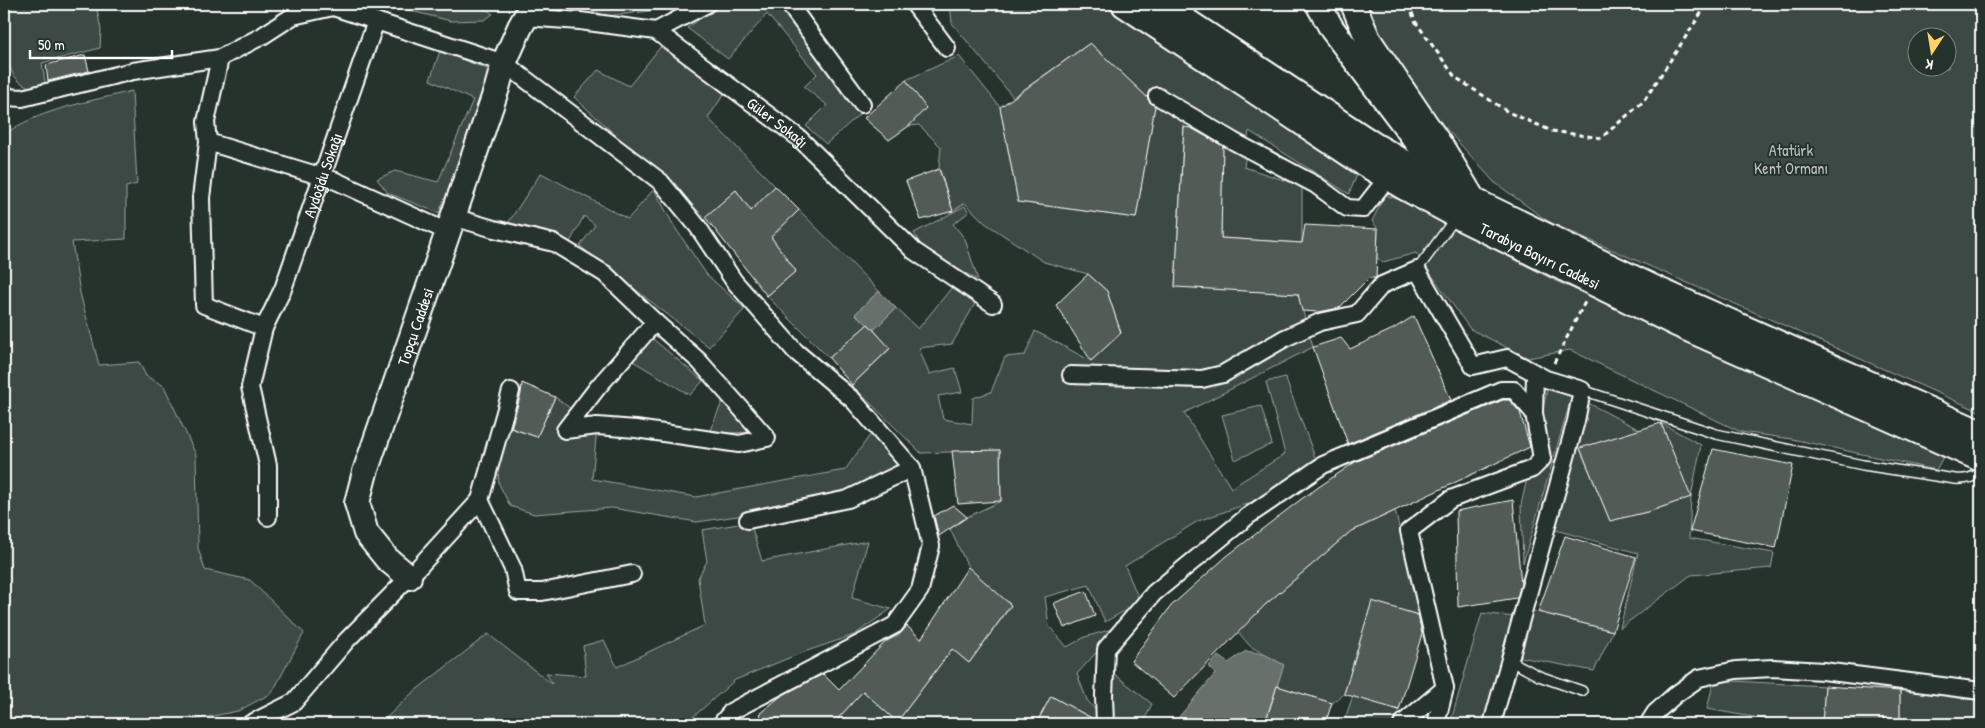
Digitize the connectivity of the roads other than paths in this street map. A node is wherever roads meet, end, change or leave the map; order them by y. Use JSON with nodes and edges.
{"nodes":[{"id":1,"x":707,"y":4,"type":"edge"},
{"id":2,"x":789,"y":4,"type":"edge"},
{"id":3,"x":914,"y":4,"type":"edge"},
{"id":4,"x":1125,"y":4,"type":"edge"},
{"id":5,"x":1159,"y":4,"type":"edge"},
{"id":6,"x":1318,"y":4,"type":"edge"},
{"id":7,"x":1353,"y":4,"type":"edge"},
{"id":8,"x":529,"y":11,"type":"edge"},
{"id":9,"x":376,"y":21,"type":"junction"},
{"id":10,"x":656,"y":31,"type":"junction"},
{"id":11,"x":947,"y":48,"type":"dead end"},
{"id":12,"x":220,"y":58,"type":"junction"},
{"id":13,"x":504,"y":63,"type":"junction"},
{"id":14,"x":4,"y":92,"type":"edge"},
{"id":15,"x":1156,"y":96,"type":"dead end"},
{"id":16,"x":862,"y":104,"type":"dead end"},
{"id":17,"x":1411,"y":132,"type":"junction"},
{"id":18,"x":208,"y":142,"type":"junction"},
{"id":19,"x":1389,"y":166,"type":"junction"},
{"id":20,"x":322,"y":176,"type":"junction"},
{"id":21,"x":1462,"y":206,"type":"junction"},
{"id":22,"x":451,"y":224,"type":"junction"},
{"id":23,"x":1416,"y":275,"type":"junction"},
{"id":24,"x":993,"y":304,"type":"dead end"},
{"id":25,"x":655,"y":322,"type":"junction"},
{"id":26,"x":264,"y":328,"type":"junction"},
{"id":27,"x":1071,"y":375,"type":"dead end"},
{"id":28,"x":1540,"y":377,"type":"junction"},
{"id":29,"x":1582,"y":390,"type":"junction"},
{"id":30,"x":511,"y":391,"type":"dead end"},
{"id":31,"x":1534,"y":413,"type":"junction"},
{"id":32,"x":1981,"y":434,"type":"edge"},
{"id":33,"x":1981,"y":458,"type":"edge"},
{"id":34,"x":912,"y":468,"type":"junction"},
{"id":35,"x":1981,"y":472,"type":"edge"},
{"id":36,"x":480,"y":500,"type":"junction"},
{"id":37,"x":268,"y":517,"type":"dead end"},
{"id":38,"x":748,"y":520,"type":"dead end"},
{"id":39,"x":632,"y":574,"type":"dead end"},
{"id":40,"x":409,"y":577,"type":"junction"},
{"id":41,"x":1509,"y":660,"type":"junction"},
{"id":42,"x":1445,"y":688,"type":"junction"},
{"id":43,"x":1582,"y":691,"type":"dead end"},
{"id":44,"x":1981,"y":691,"type":"edge"},
{"id":45,"x":250,"y":724,"type":"edge"},
{"id":46,"x":721,"y":724,"type":"edge"},
{"id":47,"x":1105,"y":724,"type":"edge"},
{"id":48,"x":1402,"y":724,"type":"edge"},
{"id":49,"x":1436,"y":724,"type":"edge"},
{"id":50,"x":1492,"y":724,"type":"edge"},
{"id":51,"x":1648,"y":724,"type":"edge"}],
"edges":[{"from":1,"to":10,"type":"street"},
{"from":2,"to":16,"type":"street"},
{"from":3,"to":11,"type":"street"},
{"from":4,"to":19,"type":"main road","name":"Tarabya Bayırı Caddesi"},
{"from":5,"to":19,"type":"main road","name":"Tarabya Bayırı Caddesi"},
{"from":6,"to":17,"type":"street"},
{"from":7,"to":21,"type":"street"},
{"from":8,"to":10,"type":"street","name":"Güler Sokağı"},
{"from":8,"to":13,"type":"street","name":"Topçu Caddesi"},
{"from":9,"to":12,"type":"street"},
{"from":9,"to":13,"type":"street"},
{"from":9,"to":20,"type":"street","name":"Aydoğdu Sokağı"},
{"from":10,"to":24,"type":"street","name":"Güler Sokağı"},
{"from":12,"to":14,"type":"street"},
{"from":12,"to":18,"type":"street"},
{"from":13,"to":22,"type":"street","name":"Topçu Caddesi"},
{"from":13,"to":34,"type":"street"},
{"from":15,"to":19,"type":"street"},
{"from":17,"to":19,"type":"street"},
{"from":17,"to":21,"type":"street"},
{"from":18,"to":20,"type":"street"},
{"from":18,"to":26,"type":"street"},
{"from":19,"to":21,"type":"main road","name":"Tarabya Bayırı Caddesi"},
{"from":20,"to":22,"type":"street"},
{"from":20,"to":26,"type":"street","name":"Aydoğdu Sokağı"},
{"from":21,"to":23,"type":"lane"},
{"from":21,"to":32,"type":"main road","name":"Tarabya Bayırı Caddesi"},
{"from":21,"to":33,"type":"main road","name":"Tarabya Bayırı Caddesi"},
{"from":22,"to":25,"type":"street"},
{"from":22,"to":40,"type":"street","name":"Topçu Caddesi"},
{"from":23,"to":27,"type":"street"},
{"from":23,"to":28,"type":"street"},
{"from":25,"to":25,"type":"street"},
{"from":26,"to":37,"type":"street","name":"Aydoğdu Sokağı"},
{"from":28,"to":29,"type":"street"},
{"from":28,"to":31,"type":"street"},
{"from":29,"to":35,"type":"lane"},
{"from":29,"to":41,"type":"street"},
{"from":30,"to":36,"type":"street"},
{"from":31,"to":42,"type":"street"},
{"from":31,"to":47,"type":"street"},
{"from":34,"to":38,"type":"street"},
{"from":34,"to":46,"type":"street"},
{"from":36,"to":39,"type":"street"},
{"from":36,"to":40,"type":"street"},
{"from":40,"to":45,"type":"street"},
{"from":41,"to":43,"type":"lane"},
{"from":41,"to":50,"type":"street"},
{"from":42,"to":48,"type":"street"},
{"from":42,"to":49,"type":"street"},
{"from":44,"to":51,"type":"street"}]}
